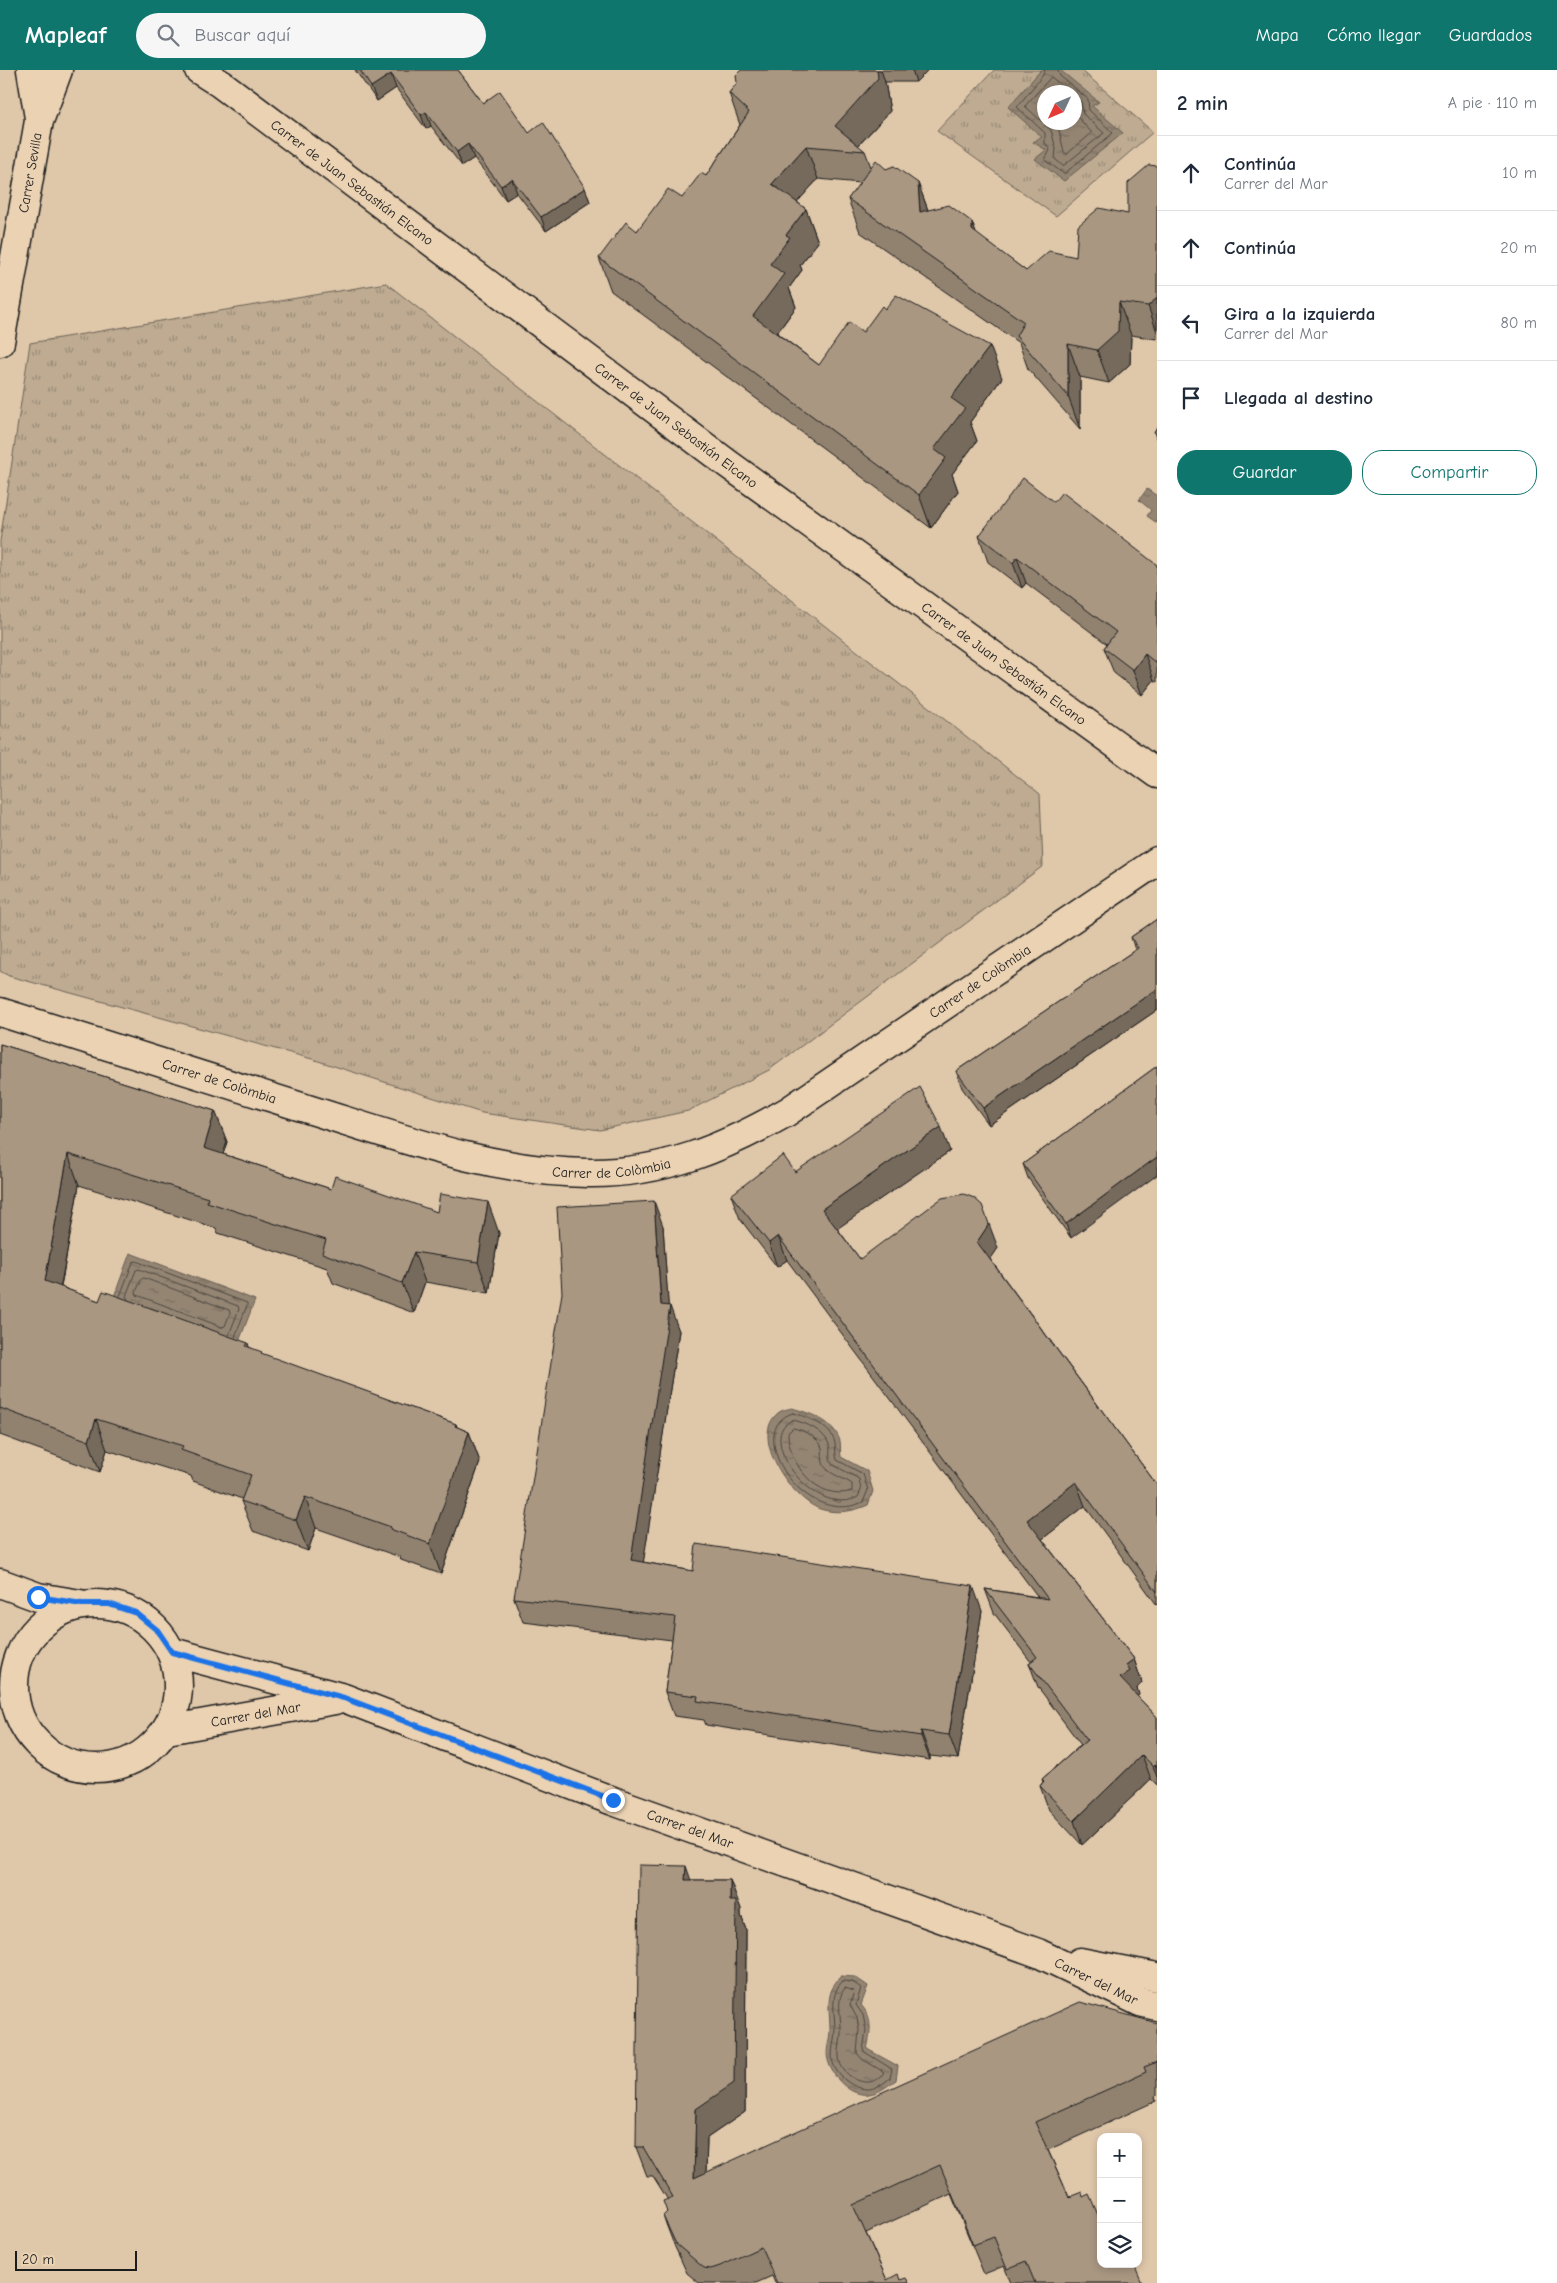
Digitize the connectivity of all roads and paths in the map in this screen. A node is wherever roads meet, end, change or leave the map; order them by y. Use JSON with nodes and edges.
{"nodes":[{"id":1,"x":31,"y":70,"type":"edge"},
{"id":2,"x":58,"y":70,"type":"edge"},
{"id":3,"x":199,"y":70,"type":"edge"},
{"id":4,"x":39,"y":121,"type":"junction"},
{"id":5,"x":0,"y":342,"type":"edge"},
{"id":6,"x":1157,"y":774,"type":"edge"},
{"id":7,"x":1157,"y":861,"type":"edge"},
{"id":8,"x":0,"y":1012,"type":"edge"},
{"id":9,"x":0,"y":1583,"type":"edge"},
{"id":10,"x":82,"y":1604,"type":"junction"},
{"id":11,"x":172,"y":1652,"type":"junction"},
{"id":12,"x":344,"y":1698,"type":"junction"},
{"id":13,"x":8,"y":1701,"type":"edge"},
{"id":14,"x":167,"y":1730,"type":"junction"},
{"id":15,"x":1038,"y":1953,"type":"junction"},
{"id":16,"x":1157,"y":1977,"type":"edge"},
{"id":17,"x":1157,"y":2006,"type":"edge"}],
"edges":[{"from":1,"to":4,"type":"street","name":"Carrer Sevilla"},
{"from":2,"to":4,"type":"street","name":"Carrer Sevilla"},
{"from":3,"to":6,"type":"street","name":"Carrer de Juan Sebastián Elcano"},
{"from":4,"to":5,"type":"street","name":"Carrer Sevilla"},
{"from":7,"to":8,"type":"street","name":"Carrer de Colòmbia"},
{"from":9,"to":10,"type":"street"},
{"from":10,"to":11,"type":"street"},
{"from":10,"to":13,"type":"street"},
{"from":11,"to":12,"type":"street","name":"Carrer del Mar"},
{"from":11,"to":14,"type":"street"},
{"from":12,"to":14,"type":"street","name":"Carrer del Mar"},
{"from":12,"to":15,"type":"street","name":"Carrer del Mar"},
{"from":13,"to":14,"type":"street"},
{"from":15,"to":16,"type":"street","name":"Carrer del Mar"},
{"from":15,"to":17,"type":"street","name":"Carrer del Mar"}]}
